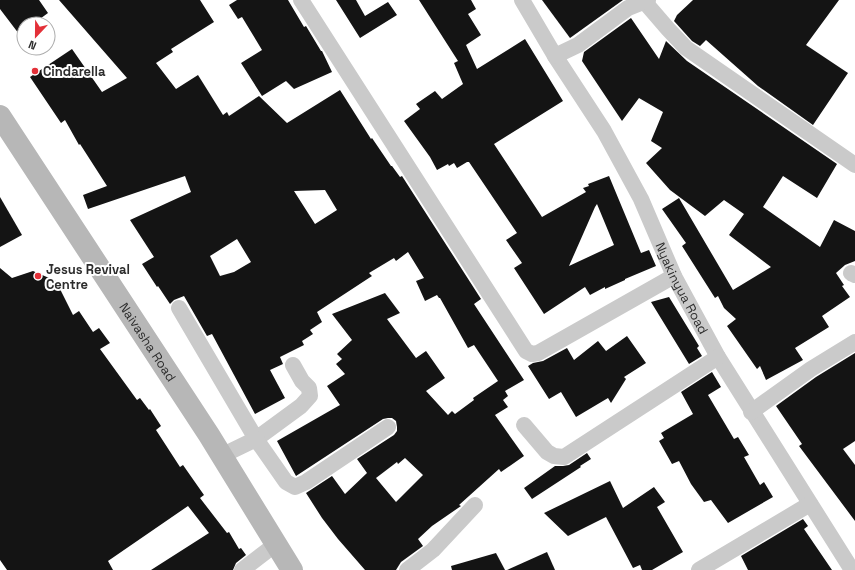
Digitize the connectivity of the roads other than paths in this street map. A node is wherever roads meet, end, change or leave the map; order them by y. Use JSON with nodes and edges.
{"nodes":[{"id":1,"x":301,"y":0,"type":"edge"},
{"id":2,"x":522,"y":0,"type":"edge"},
{"id":3,"x":645,"y":1,"type":"edge"},
{"id":4,"x":555,"y":56,"type":"junction"},
{"id":5,"x":0,"y":116,"type":"edge"},
{"id":6,"x":855,"y":165,"type":"edge"},
{"id":7,"x":674,"y":276,"type":"junction"},
{"id":8,"x":179,"y":308,"type":"dead end"},
{"id":9,"x":855,"y":342,"type":"edge"},
{"id":10,"x":718,"y":357,"type":"junction"},
{"id":11,"x":293,"y":365,"type":"dead end"},
{"id":12,"x":752,"y":412,"type":"junction"},
{"id":13,"x":524,"y":425,"type":"dead end"},
{"id":14,"x":388,"y":427,"type":"dead end"},
{"id":15,"x":256,"y":439,"type":"junction"},
{"id":16,"x":221,"y":456,"type":"junction"},
{"id":17,"x":810,"y":504,"type":"junction"},
{"id":18,"x":475,"y":505,"type":"dead end"},
{"id":19,"x":276,"y":544,"type":"junction"},
{"id":20,"x":242,"y":570,"type":"edge"},
{"id":21,"x":292,"y":570,"type":"edge"},
{"id":22,"x":408,"y":570,"type":"edge"},
{"id":23,"x":699,"y":570,"type":"edge"},
{"id":24,"x":852,"y":570,"type":"edge"}],
"edges":[{"from":1,"to":7,"type":"street"},
{"from":2,"to":4,"type":"street","name":"Nyakinyua Road"},
{"from":3,"to":4,"type":"street"},
{"from":3,"to":6,"type":"street"},
{"from":4,"to":7,"type":"street","name":"Nyakinyua Road"},
{"from":5,"to":16,"type":"main road","name":"Naivasha Road"},
{"from":7,"to":10,"type":"street","name":"Nyakinyua Road"},
{"from":8,"to":15,"type":"street"},
{"from":9,"to":12,"type":"street"},
{"from":10,"to":12,"type":"street","name":"Nyakinyua Road"},
{"from":10,"to":13,"type":"street"},
{"from":11,"to":15,"type":"street"},
{"from":12,"to":17,"type":"street","name":"Nyakinyua Road"},
{"from":14,"to":15,"type":"street"},
{"from":15,"to":16,"type":"street"},
{"from":16,"to":19,"type":"main road","name":"Naivasha Road"},
{"from":17,"to":23,"type":"street"},
{"from":17,"to":24,"type":"street","name":"Nyakinyua Road"},
{"from":18,"to":22,"type":"street"},
{"from":19,"to":20,"type":"street"},
{"from":19,"to":21,"type":"main road","name":"Naivasha Road"}]}
